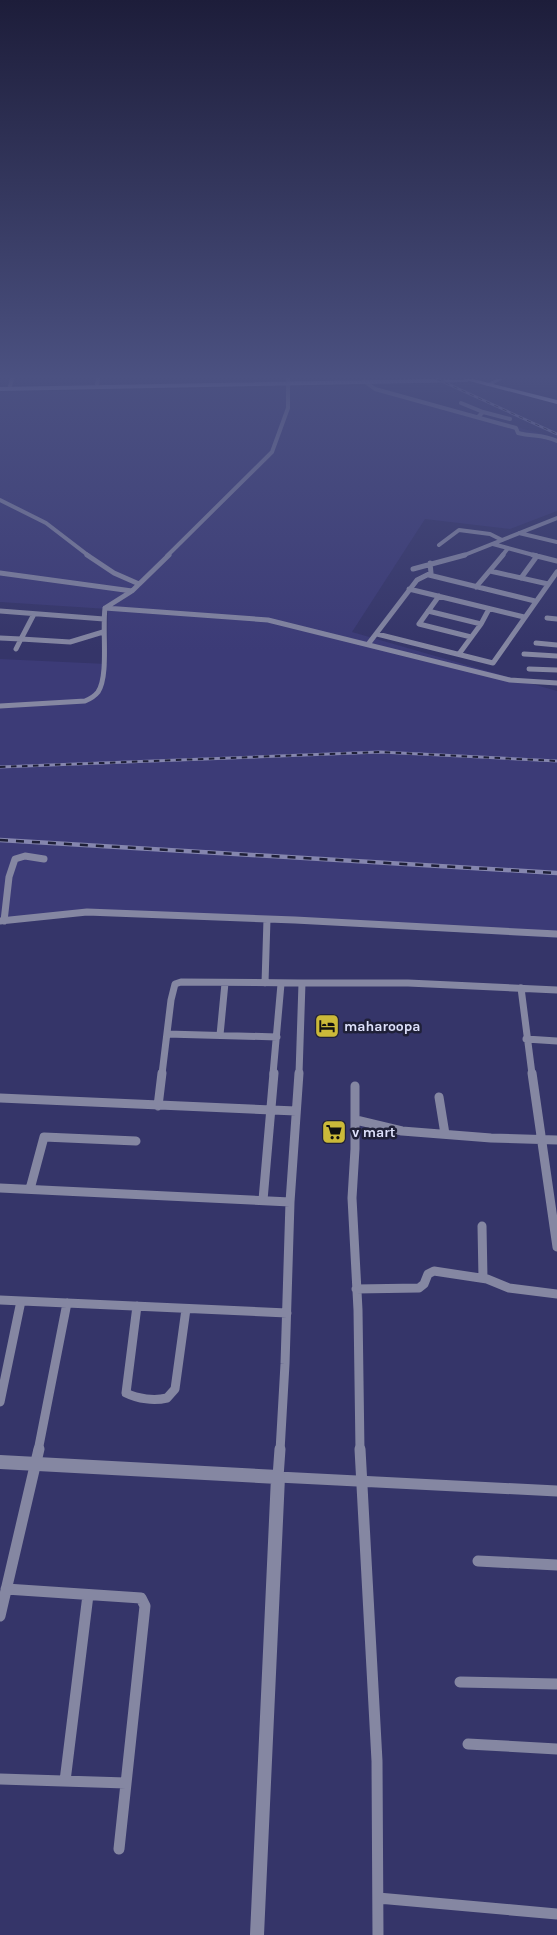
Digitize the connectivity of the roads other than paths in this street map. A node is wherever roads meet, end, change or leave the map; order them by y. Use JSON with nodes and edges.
{"nodes":[{"id":1,"x":255,"y":469,"type":"edge"},
{"id":2,"x":0,"y":500,"type":"edge"},
{"id":3,"x":557,"y":518,"type":"edge"},
{"id":4,"x":518,"y":533,"type":"junction"},
{"id":5,"x":502,"y":540,"type":"junction"},
{"id":6,"x":557,"y":542,"type":"edge"},
{"id":7,"x":493,"y":544,"type":"junction"},
{"id":8,"x":439,"y":546,"type":"dead end"},
{"id":9,"x":508,"y":548,"type":"junction"},
{"id":10,"x":537,"y":556,"type":"junction"},
{"id":11,"x":557,"y":560,"type":"edge"},
{"id":12,"x":430,"y":563,"type":"junction"},
{"id":13,"x":413,"y":569,"type":"dead end"},
{"id":14,"x":490,"y":570,"type":"junction"},
{"id":15,"x":557,"y":572,"type":"edge"},
{"id":16,"x":0,"y":573,"type":"edge"},
{"id":17,"x":429,"y":575,"type":"junction"},
{"id":18,"x":521,"y":578,"type":"junction"},
{"id":19,"x":139,"y":584,"type":"junction"},
{"id":20,"x":548,"y":584,"type":"junction"},
{"id":21,"x":476,"y":587,"type":"junction"},
{"id":22,"x":409,"y":589,"type":"junction"},
{"id":23,"x":132,"y":591,"type":"junction"},
{"id":24,"x":439,"y":596,"type":"junction"},
{"id":25,"x":535,"y":601,"type":"junction"},
{"id":26,"x":106,"y":608,"type":"junction"},
{"id":27,"x":489,"y":609,"type":"junction"},
{"id":28,"x":0,"y":611,"type":"edge"},
{"id":29,"x":428,"y":611,"type":"junction"},
{"id":30,"x":34,"y":614,"type":"junction"},
{"id":31,"x":524,"y":617,"type":"junction"},
{"id":32,"x":547,"y":618,"type":"dead end"},
{"id":33,"x":104,"y":619,"type":"junction"},
{"id":34,"x":557,"y":619,"type":"edge"},
{"id":35,"x":481,"y":624,"type":"junction"},
{"id":36,"x":103,"y":632,"type":"junction"},
{"id":37,"x":377,"y":634,"type":"junction"},
{"id":38,"x":471,"y":637,"type":"junction"},
{"id":39,"x":0,"y":638,"type":"edge"},
{"id":40,"x":20,"y":639,"type":"junction"},
{"id":41,"x":369,"y":643,"type":"junction"},
{"id":42,"x":536,"y":644,"type":"dead end"},
{"id":43,"x":557,"y":644,"type":"edge"},
{"id":44,"x":16,"y":649,"type":"dead end"},
{"id":45,"x":459,"y":654,"type":"junction"},
{"id":46,"x":524,"y":654,"type":"dead end"},
{"id":47,"x":557,"y":656,"type":"edge"},
{"id":48,"x":530,"y":669,"type":"dead end"},
{"id":49,"x":557,"y":670,"type":"edge"},
{"id":50,"x":557,"y":683,"type":"edge"},
{"id":51,"x":0,"y":706,"type":"edge"},
{"id":52,"x":44,"y":859,"type":"dead end"},
{"id":53,"x":267,"y":918,"type":"junction"},
{"id":54,"x":2,"y":921,"type":"edge"},
{"id":55,"x":557,"y":934,"type":"edge"},
{"id":56,"x":265,"y":983,"type":"junction"},
{"id":57,"x":302,"y":983,"type":"junction"},
{"id":58,"x":225,"y":984,"type":"junction"},
{"id":59,"x":281,"y":984,"type":"junction"},
{"id":60,"x":521,"y":988,"type":"junction"},
{"id":61,"x":557,"y":990,"type":"edge"},
{"id":62,"x":167,"y":1034,"type":"junction"},
{"id":63,"x":220,"y":1035,"type":"junction"},
{"id":64,"x":276,"y":1037,"type":"junction"},
{"id":65,"x":526,"y":1039,"type":"junction"},
{"id":66,"x":557,"y":1040,"type":"edge"},
{"id":67,"x":355,"y":1086,"type":"dead end"},
{"id":68,"x":439,"y":1096,"type":"dead end"},
{"id":69,"x":0,"y":1098,"type":"edge"},
{"id":70,"x":158,"y":1106,"type":"junction"},
{"id":71,"x":271,"y":1110,"type":"junction"},
{"id":72,"x":296,"y":1111,"type":"junction"},
{"id":73,"x":356,"y":1120,"type":"junction"},
{"id":74,"x":445,"y":1134,"type":"junction"},
{"id":75,"x":540,"y":1139,"type":"junction"},
{"id":76,"x":557,"y":1140,"type":"edge"},
{"id":77,"x":136,"y":1141,"type":"dead end"},
{"id":78,"x":0,"y":1188,"type":"edge"},
{"id":79,"x":30,"y":1189,"type":"junction"},
{"id":80,"x":263,"y":1200,"type":"junction"},
{"id":81,"x":290,"y":1202,"type":"junction"},
{"id":82,"x":482,"y":1226,"type":"dead end"},
{"id":83,"x":557,"y":1247,"type":"edge"},
{"id":84,"x":483,"y":1278,"type":"junction"},
{"id":85,"x":356,"y":1289,"type":"junction"},
{"id":86,"x":557,"y":1294,"type":"edge"},
{"id":87,"x":0,"y":1300,"type":"edge"},
{"id":88,"x":21,"y":1301,"type":"junction"},
{"id":89,"x":67,"y":1303,"type":"junction"},
{"id":90,"x":137,"y":1306,"type":"junction"},
{"id":91,"x":186,"y":1309,"type":"junction"},
{"id":92,"x":287,"y":1314,"type":"junction"},
{"id":93,"x":0,"y":1402,"type":"edge"},
{"id":94,"x":0,"y":1462,"type":"edge"},
{"id":95,"x":36,"y":1463,"type":"junction"},
{"id":96,"x":278,"y":1478,"type":"junction"},
{"id":97,"x":361,"y":1481,"type":"junction"},
{"id":98,"x":557,"y":1491,"type":"edge"},
{"id":99,"x":478,"y":1561,"type":"dead end"},
{"id":100,"x":557,"y":1565,"type":"edge"},
{"id":101,"x":6,"y":1589,"type":"junction"},
{"id":102,"x":88,"y":1595,"type":"junction"},
{"id":103,"x":0,"y":1616,"type":"edge"},
{"id":104,"x":460,"y":1682,"type":"dead end"},
{"id":105,"x":557,"y":1684,"type":"edge"},
{"id":106,"x":468,"y":1744,"type":"dead end"},
{"id":107,"x":557,"y":1749,"type":"edge"},
{"id":108,"x":0,"y":1779,"type":"edge"},
{"id":109,"x":65,"y":1781,"type":"junction"},
{"id":110,"x":126,"y":1783,"type":"junction"},
{"id":111,"x":119,"y":1849,"type":"dead end"},
{"id":112,"x":378,"y":1898,"type":"junction"},
{"id":113,"x":557,"y":1914,"type":"edge"},
{"id":114,"x":257,"y":1935,"type":"edge"},
{"id":115,"x":378,"y":1935,"type":"edge"}],
"edges":[{"from":1,"to":19,"type":"street"},
{"from":2,"to":19,"type":"street"},
{"from":3,"to":4,"type":"street"},
{"from":4,"to":5,"type":"street"},
{"from":4,"to":6,"type":"street"},
{"from":5,"to":7,"type":"street"},
{"from":5,"to":8,"type":"street"},
{"from":7,"to":9,"type":"street"},
{"from":7,"to":12,"type":"street"},
{"from":9,"to":10,"type":"street"},
{"from":9,"to":14,"type":"street"},
{"from":10,"to":11,"type":"street"},
{"from":10,"to":18,"type":"street"},
{"from":12,"to":13,"type":"street"},
{"from":12,"to":17,"type":"street"},
{"from":14,"to":18,"type":"street"},
{"from":14,"to":21,"type":"street"},
{"from":15,"to":20,"type":"street"},
{"from":16,"to":23,"type":"street"},
{"from":17,"to":21,"type":"street"},
{"from":17,"to":22,"type":"street"},
{"from":18,"to":20,"type":"street"},
{"from":19,"to":23,"type":"street"},
{"from":20,"to":25,"type":"street"},
{"from":21,"to":25,"type":"street"},
{"from":22,"to":24,"type":"street"},
{"from":22,"to":37,"type":"street"},
{"from":23,"to":26,"type":"street"},
{"from":24,"to":27,"type":"street"},
{"from":24,"to":29,"type":"street"},
{"from":25,"to":31,"type":"street"},
{"from":26,"to":33,"type":"street"},
{"from":26,"to":41,"type":"street"},
{"from":27,"to":31,"type":"street"},
{"from":27,"to":35,"type":"street"},
{"from":28,"to":30,"type":"street"},
{"from":29,"to":35,"type":"street"},
{"from":29,"to":38,"type":"street"},
{"from":30,"to":33,"type":"street"},
{"from":30,"to":40,"type":"street"},
{"from":31,"to":45,"type":"street"},
{"from":32,"to":34,"type":"street"},
{"from":33,"to":36,"type":"street"},
{"from":35,"to":38,"type":"street"},
{"from":36,"to":40,"type":"street"},
{"from":36,"to":51,"type":"street"},
{"from":37,"to":41,"type":"street"},
{"from":37,"to":45,"type":"street"},
{"from":38,"to":45,"type":"street"},
{"from":39,"to":40,"type":"street"},
{"from":40,"to":44,"type":"street"},
{"from":41,"to":50,"type":"street"},
{"from":42,"to":43,"type":"street"},
{"from":46,"to":47,"type":"street"},
{"from":48,"to":49,"type":"street"},
{"from":52,"to":54,"type":"street"},
{"from":53,"to":54,"type":"street"},
{"from":53,"to":55,"type":"street"},
{"from":53,"to":56,"type":"street"},
{"from":56,"to":58,"type":"street"},
{"from":56,"to":59,"type":"street"},
{"from":57,"to":59,"type":"street"},
{"from":57,"to":60,"type":"street"},
{"from":57,"to":72,"type":"street"},
{"from":58,"to":62,"type":"street"},
{"from":58,"to":63,"type":"street"},
{"from":59,"to":64,"type":"street"},
{"from":60,"to":61,"type":"street"},
{"from":60,"to":65,"type":"street"},
{"from":62,"to":63,"type":"street"},
{"from":62,"to":70,"type":"street"},
{"from":63,"to":64,"type":"street"},
{"from":64,"to":71,"type":"street"},
{"from":65,"to":66,"type":"street"},
{"from":65,"to":75,"type":"street"},
{"from":67,"to":73,"type":"street"},
{"from":68,"to":74,"type":"street"},
{"from":69,"to":70,"type":"street"},
{"from":70,"to":71,"type":"street"},
{"from":71,"to":72,"type":"street"},
{"from":71,"to":80,"type":"street"},
{"from":72,"to":81,"type":"street"},
{"from":73,"to":74,"type":"street"},
{"from":73,"to":85,"type":"street"},
{"from":74,"to":75,"type":"street"},
{"from":75,"to":76,"type":"street"},
{"from":75,"to":83,"type":"street"},
{"from":77,"to":79,"type":"street"},
{"from":78,"to":79,"type":"street"},
{"from":79,"to":80,"type":"street"},
{"from":80,"to":81,"type":"street"},
{"from":81,"to":92,"type":"street"},
{"from":82,"to":84,"type":"street"},
{"from":84,"to":85,"type":"street"},
{"from":84,"to":86,"type":"street"},
{"from":85,"to":97,"type":"street"},
{"from":87,"to":88,"type":"street"},
{"from":88,"to":89,"type":"street"},
{"from":88,"to":93,"type":"street"},
{"from":89,"to":90,"type":"street"},
{"from":89,"to":95,"type":"street"},
{"from":90,"to":91,"type":"street"},
{"from":90,"to":91,"type":"street"},
{"from":91,"to":92,"type":"street"},
{"from":92,"to":96,"type":"street"},
{"from":94,"to":95,"type":"street"},
{"from":95,"to":96,"type":"street"},
{"from":95,"to":101,"type":"street"},
{"from":96,"to":97,"type":"street"},
{"from":96,"to":114,"type":"street"},
{"from":97,"to":98,"type":"street"},
{"from":97,"to":112,"type":"street"},
{"from":99,"to":100,"type":"street"},
{"from":101,"to":102,"type":"street"},
{"from":101,"to":103,"type":"street"},
{"from":102,"to":109,"type":"street"},
{"from":102,"to":110,"type":"street"},
{"from":104,"to":105,"type":"street"},
{"from":106,"to":107,"type":"street"},
{"from":108,"to":109,"type":"street"},
{"from":109,"to":110,"type":"street"},
{"from":110,"to":111,"type":"street"},
{"from":112,"to":113,"type":"street"},
{"from":112,"to":115,"type":"street"}]}
